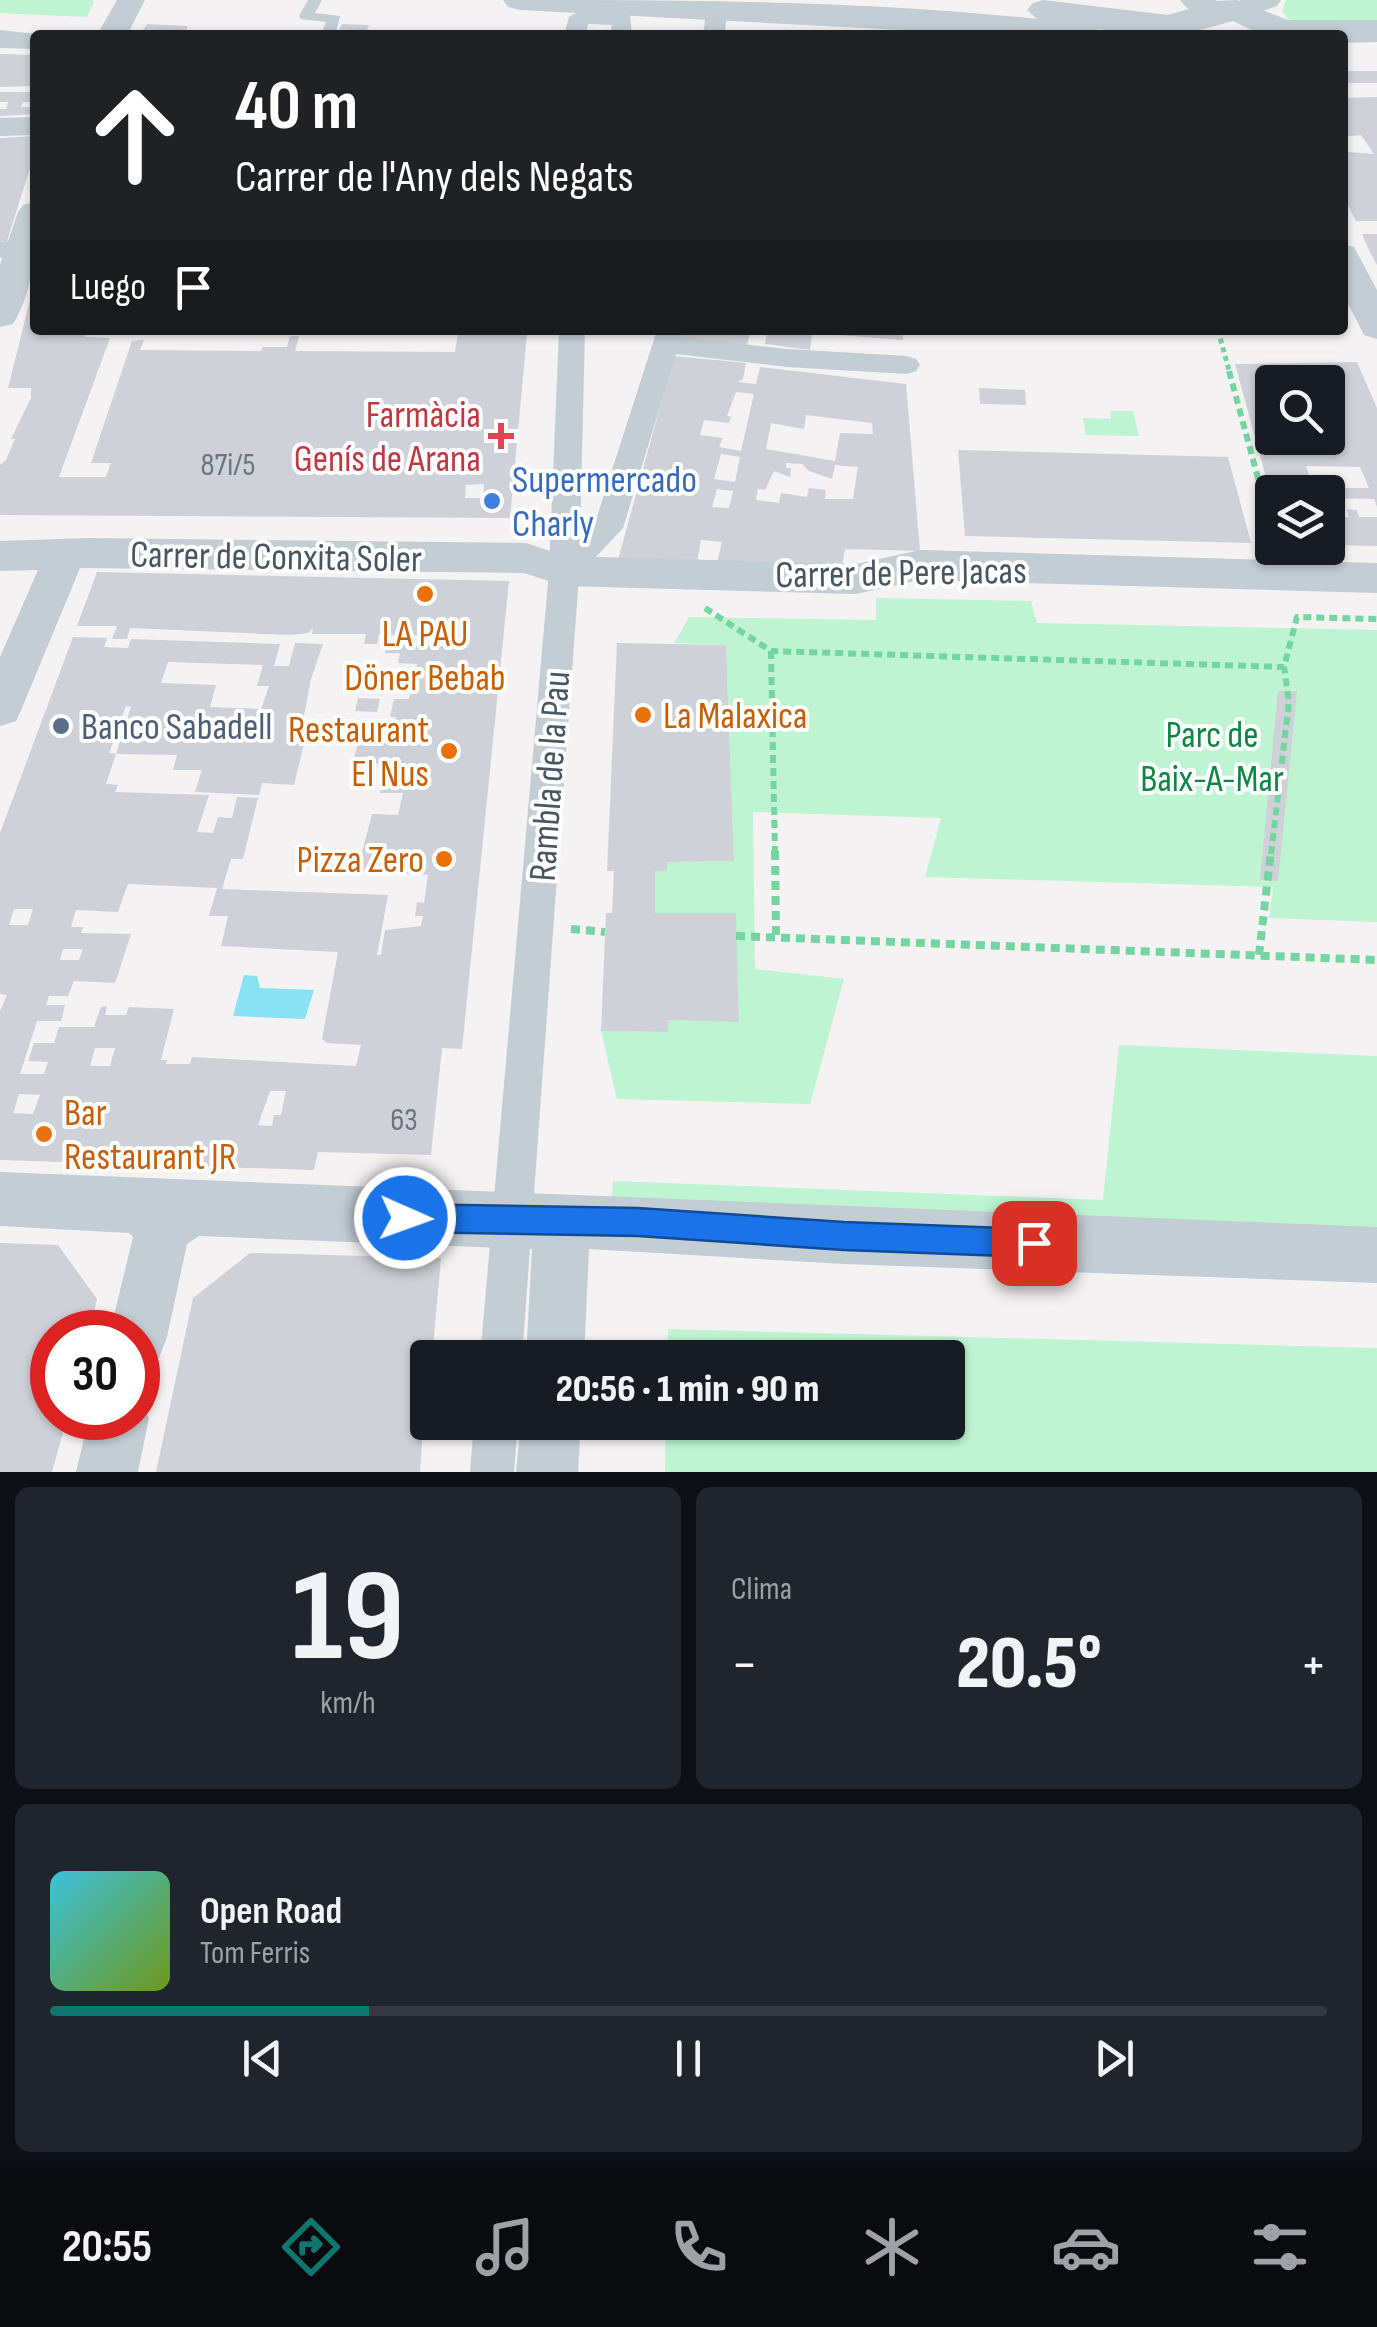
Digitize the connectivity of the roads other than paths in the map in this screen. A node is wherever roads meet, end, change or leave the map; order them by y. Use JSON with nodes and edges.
{"nodes":[{"id":1,"x":131,"y":0,"type":"edge"},
{"id":2,"x":314,"y":0,"type":"edge"},
{"id":3,"x":520,"y":0,"type":"edge"},
{"id":4,"x":890,"y":0,"type":"edge"},
{"id":5,"x":603,"y":11,"type":"junction"},
{"id":6,"x":1248,"y":19,"type":"edge"},
{"id":7,"x":715,"y":21,"type":"edge"},
{"id":8,"x":115,"y":30,"type":"edge"},
{"id":9,"x":330,"y":30,"type":"edge"},
{"id":10,"x":577,"y":30,"type":"edge"},
{"id":11,"x":622,"y":30,"type":"edge"},
{"id":12,"x":1050,"y":30,"type":"edge"},
{"id":13,"x":1377,"y":32,"type":"edge"},
{"id":14,"x":0,"y":39,"type":"edge"},
{"id":15,"x":30,"y":40,"type":"edge"},
{"id":16,"x":30,"y":126,"type":"edge"},
{"id":17,"x":0,"y":127,"type":"edge"},
{"id":18,"x":30,"y":223,"type":"edge"},
{"id":19,"x":18,"y":248,"type":"edge"},
{"id":20,"x":1348,"y":267,"type":"edge"},
{"id":21,"x":0,"y":316,"type":"edge"},
{"id":22,"x":1377,"y":327,"type":"edge"},
{"id":23,"x":572,"y":335,"type":"edge"},
{"id":24,"x":667,"y":337,"type":"edge"},
{"id":25,"x":907,"y":365,"type":"dead end"},
{"id":26,"x":0,"y":556,"type":"edge"},
{"id":27,"x":64,"y":557,"type":"junction"},
{"id":28,"x":488,"y":558,"type":"joint"},
{"id":29,"x":564,"y":571,"type":"junction"},
{"id":30,"x":1377,"y":578,"type":"edge"},
{"id":31,"x":0,"y":708,"type":"edge"},
{"id":32,"x":0,"y":1199,"type":"edge"},
{"id":33,"x":164,"y":1215,"type":"junction"},
{"id":34,"x":537,"y":1221,"type":"junction"},
{"id":35,"x":1377,"y":1255,"type":"edge"},
{"id":36,"x":144,"y":1310,"type":"edge"},
{"id":37,"x":506,"y":1340,"type":"edge"},
{"id":38,"x":553,"y":1340,"type":"edge"},
{"id":39,"x":114,"y":1440,"type":"edge"},
{"id":40,"x":495,"y":1440,"type":"edge"},
{"id":41,"x":551,"y":1440,"type":"edge"},
{"id":42,"x":106,"y":1472,"type":"edge"},
{"id":43,"x":492,"y":1472,"type":"edge"},
{"id":44,"x":548,"y":1472,"type":"edge"}],
"edges":[{"from":1,"to":8,"type":"street"},
{"from":2,"to":9,"type":"lane"},
{"from":3,"to":5,"type":"street"},
{"from":4,"to":6,"type":"street"},
{"from":5,"to":7,"type":"street"},
{"from":5,"to":10,"type":"street"},
{"from":5,"to":11,"type":"street"},
{"from":6,"to":13,"type":"street"},
{"from":7,"to":12,"type":"street"},
{"from":14,"to":15,"type":"street"},
{"from":16,"to":17,"type":"street"},
{"from":18,"to":19,"type":"street"},
{"from":19,"to":21,"type":"street"},
{"from":20,"to":22,"type":"street"},
{"from":23,"to":29,"type":"street","name":"Rambla de la Pau"},
{"from":24,"to":25,"type":"street"},
{"from":24,"to":29,"type":"street"},
{"from":26,"to":27,"type":"street","name":"Carrer de Conxita Soler"},
{"from":27,"to":28,"type":"street","name":"Carrer de Conxita Soler"},
{"from":27,"to":31,"type":"street"},
{"from":28,"to":29,"type":"street","name":"Carrer de Pere Jacas"},
{"from":29,"to":30,"type":"street","name":"Carrer de Pere Jacas"},
{"from":29,"to":34,"type":"street","name":"Rambla de la Pau"},
{"from":32,"to":33,"type":"street"},
{"from":33,"to":34,"type":"street"},
{"from":33,"to":36,"type":"street"},
{"from":34,"to":35,"type":"street"},
{"from":34,"to":37,"type":"street","name":"Rambla de la Pau"},
{"from":34,"to":38,"type":"street","name":"Rambla de la Pau"},
{"from":39,"to":42,"type":"street"},
{"from":40,"to":43,"type":"street"},
{"from":41,"to":44,"type":"street"}]}
